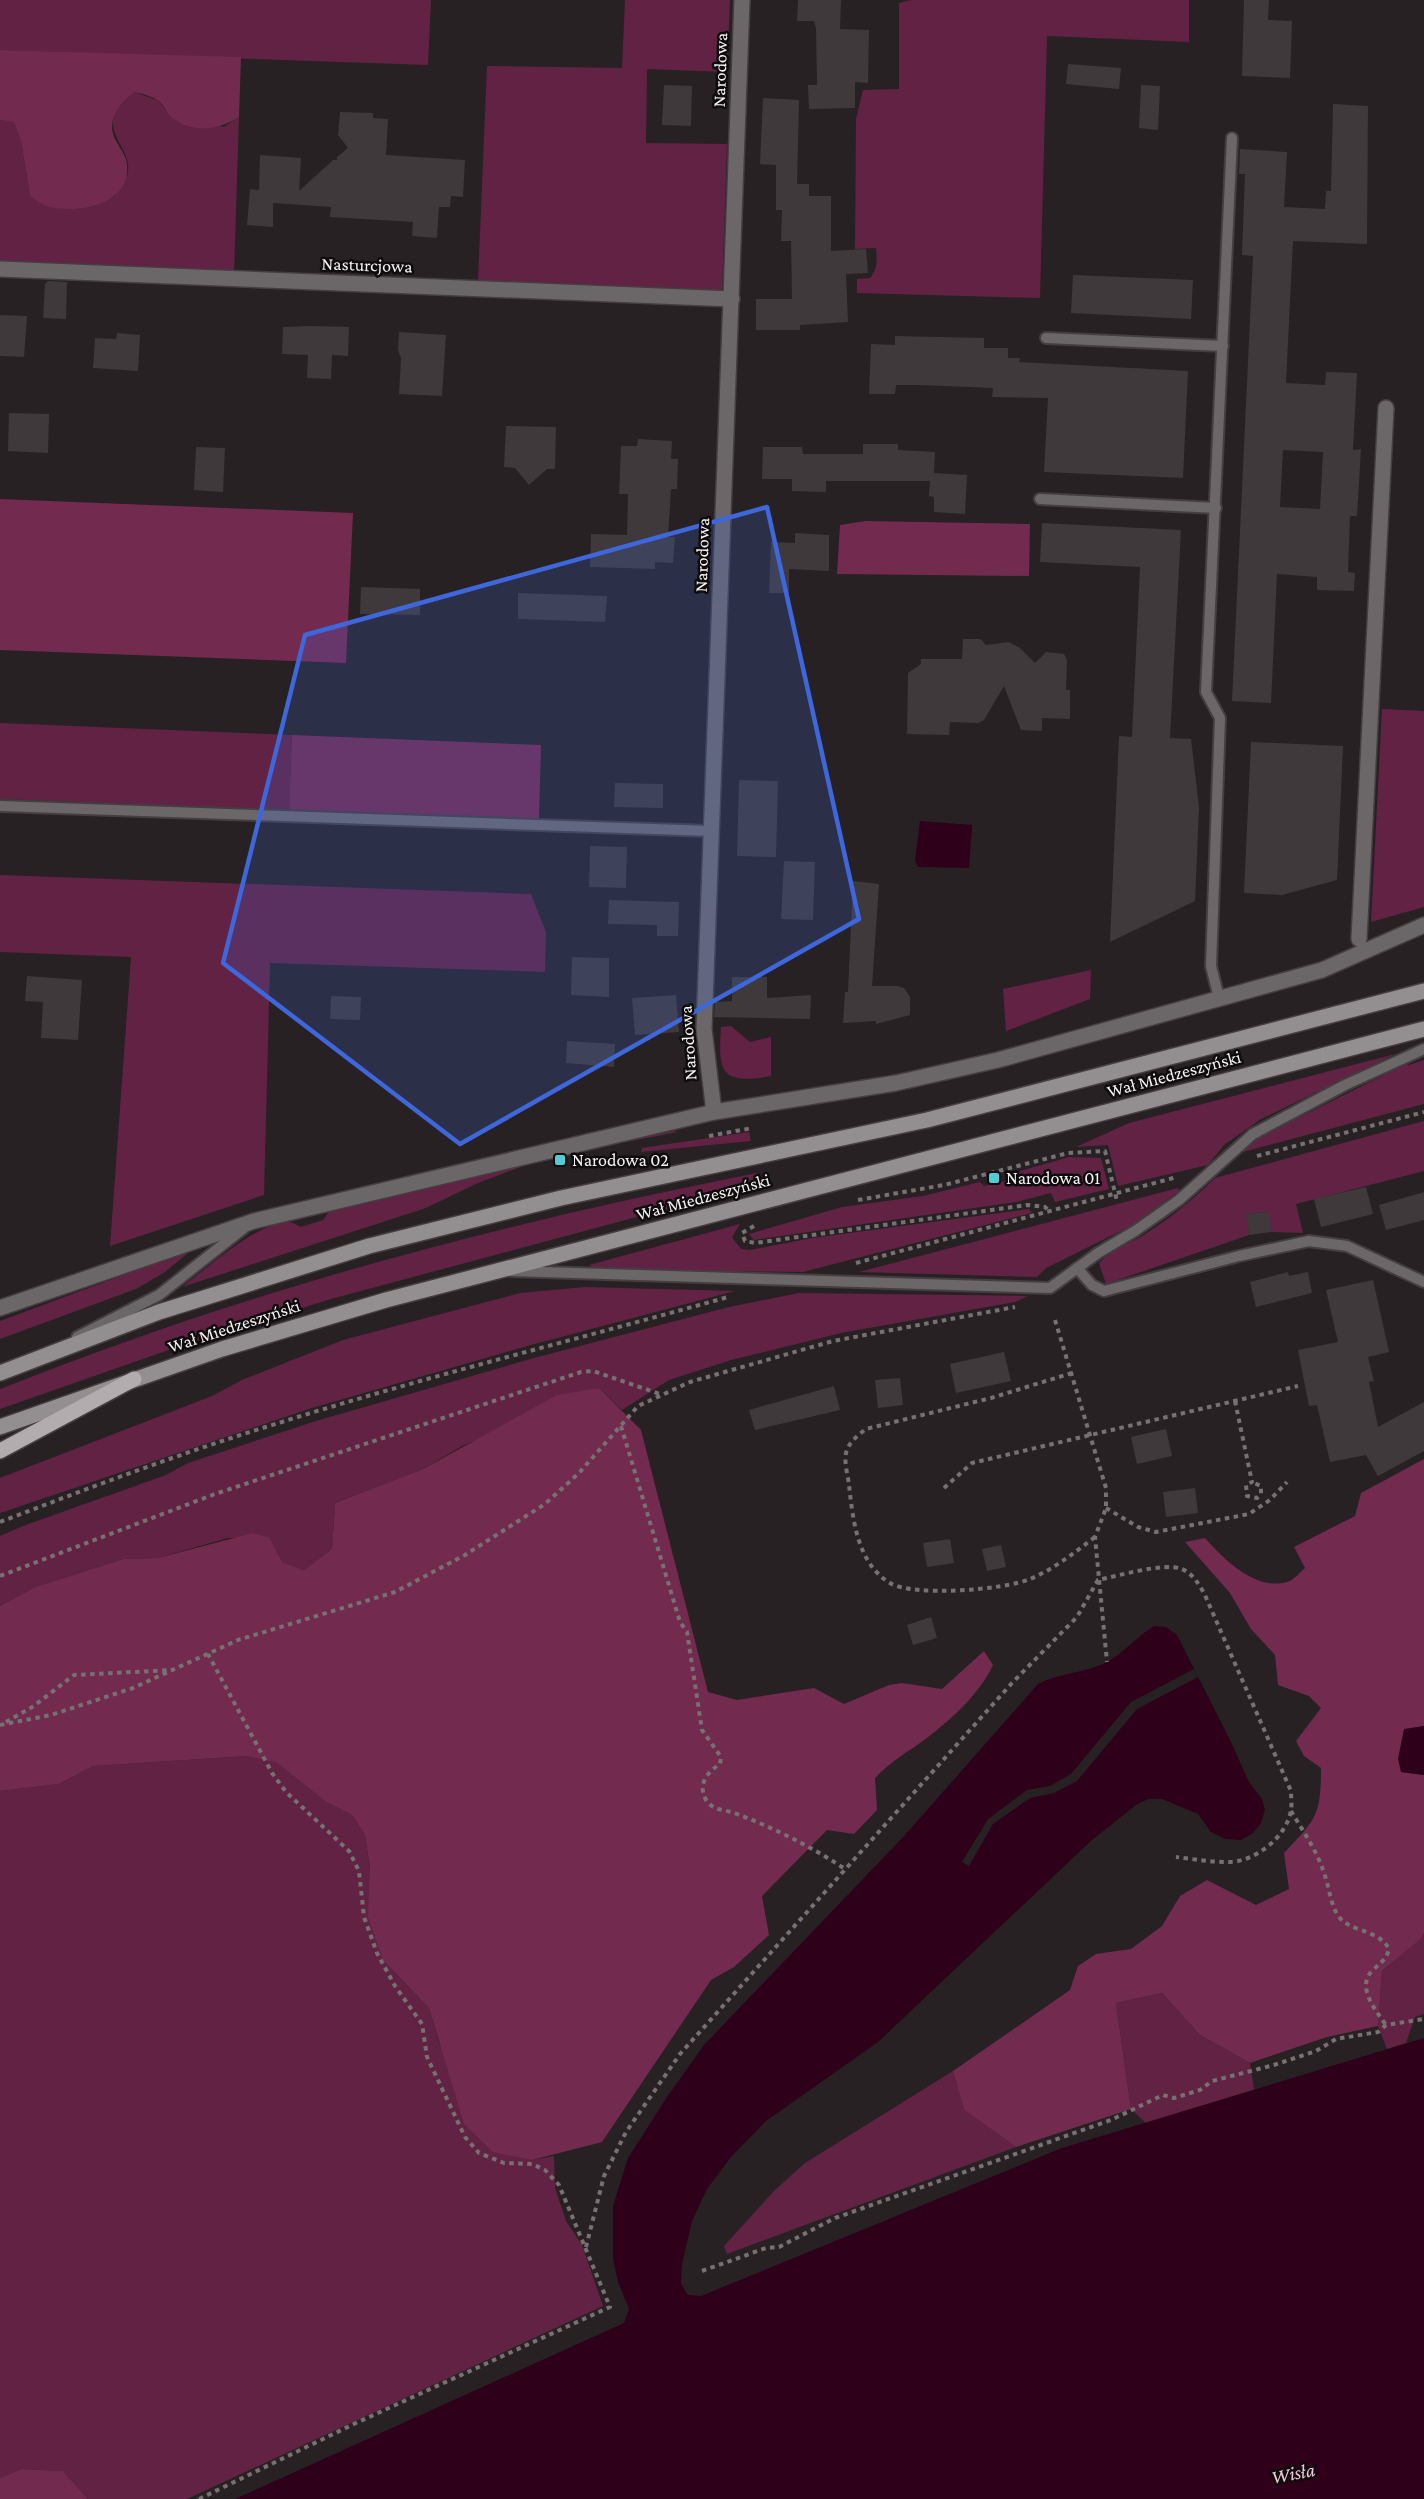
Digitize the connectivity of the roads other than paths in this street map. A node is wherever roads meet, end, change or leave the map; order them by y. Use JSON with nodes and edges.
{"nodes":[{"id":1,"x":742,"y":0,"type":"edge"},
{"id":2,"x":1232,"y":138,"type":"dead end"},
{"id":3,"x":0,"y":269,"type":"edge"},
{"id":4,"x":732,"y":299,"type":"junction"},
{"id":5,"x":1046,"y":338,"type":"dead end"},
{"id":6,"x":1223,"y":346,"type":"junction"},
{"id":7,"x":1386,"y":408,"type":"dead end"},
{"id":8,"x":1040,"y":499,"type":"dead end"},
{"id":9,"x":1216,"y":508,"type":"junction"},
{"id":10,"x":0,"y":806,"type":"edge"},
{"id":11,"x":710,"y":831,"type":"junction"},
{"id":12,"x":1424,"y":925,"type":"edge"},
{"id":13,"x":1359,"y":939,"type":"dead end"},
{"id":14,"x":1424,"y":991,"type":"edge"},
{"id":15,"x":1219,"y":998,"type":"junction"},
{"id":16,"x":1424,"y":1029,"type":"edge"},
{"id":17,"x":1424,"y":1049,"type":"edge"},
{"id":18,"x":714,"y":1112,"type":"junction"},
{"id":19,"x":254,"y":1221,"type":"junction"},
{"id":20,"x":1077,"y":1268,"type":"junction"},
{"id":21,"x":499,"y":1270,"type":"junction"},
{"id":22,"x":1424,"y":1282,"type":"edge"},
{"id":23,"x":0,"y":1308,"type":"edge"},
{"id":24,"x":34,"y":1359,"type":"junction"},
{"id":25,"x":0,"y":1373,"type":"edge"},
{"id":26,"x":134,"y":1379,"type":"junction"},
{"id":27,"x":0,"y":1427,"type":"edge"},
{"id":28,"x":0,"y":1452,"type":"edge"}],
"edges":[{"from":1,"to":4,"type":"street","name":"Narodowa"},
{"from":2,"to":6,"type":"lane"},
{"from":3,"to":4,"type":"street","name":"Nasturcjowa"},
{"from":4,"to":11,"type":"street","name":"Narodowa"},
{"from":5,"to":6,"type":"lane"},
{"from":6,"to":9,"type":"lane"},
{"from":7,"to":13,"type":"street"},
{"from":8,"to":9,"type":"lane"},
{"from":9,"to":15,"type":"lane"},
{"from":10,"to":11,"type":"lane"},
{"from":11,"to":18,"type":"street","name":"Narodowa"},
{"from":12,"to":15,"type":"street"},
{"from":14,"to":24,"type":"main road","name":"Wał Miedzeszyński"},
{"from":15,"to":18,"type":"street"},
{"from":16,"to":21,"type":"main road","name":"Wał Miedzeszyński"},
{"from":17,"to":20,"type":"lane"},
{"from":18,"to":19,"type":"street"},
{"from":19,"to":23,"type":"street"},
{"from":19,"to":24,"type":"lane"},
{"from":20,"to":21,"type":"lane"},
{"from":20,"to":22,"type":"lane"},
{"from":21,"to":26,"type":"main road","name":"Wał Miedzeszyński"},
{"from":24,"to":25,"type":"main road","name":"Wał Miedzeszyński"},
{"from":26,"to":27,"type":"main road","name":"Wał Miedzeszyński"},
{"from":26,"to":28,"type":"main road"}]}
